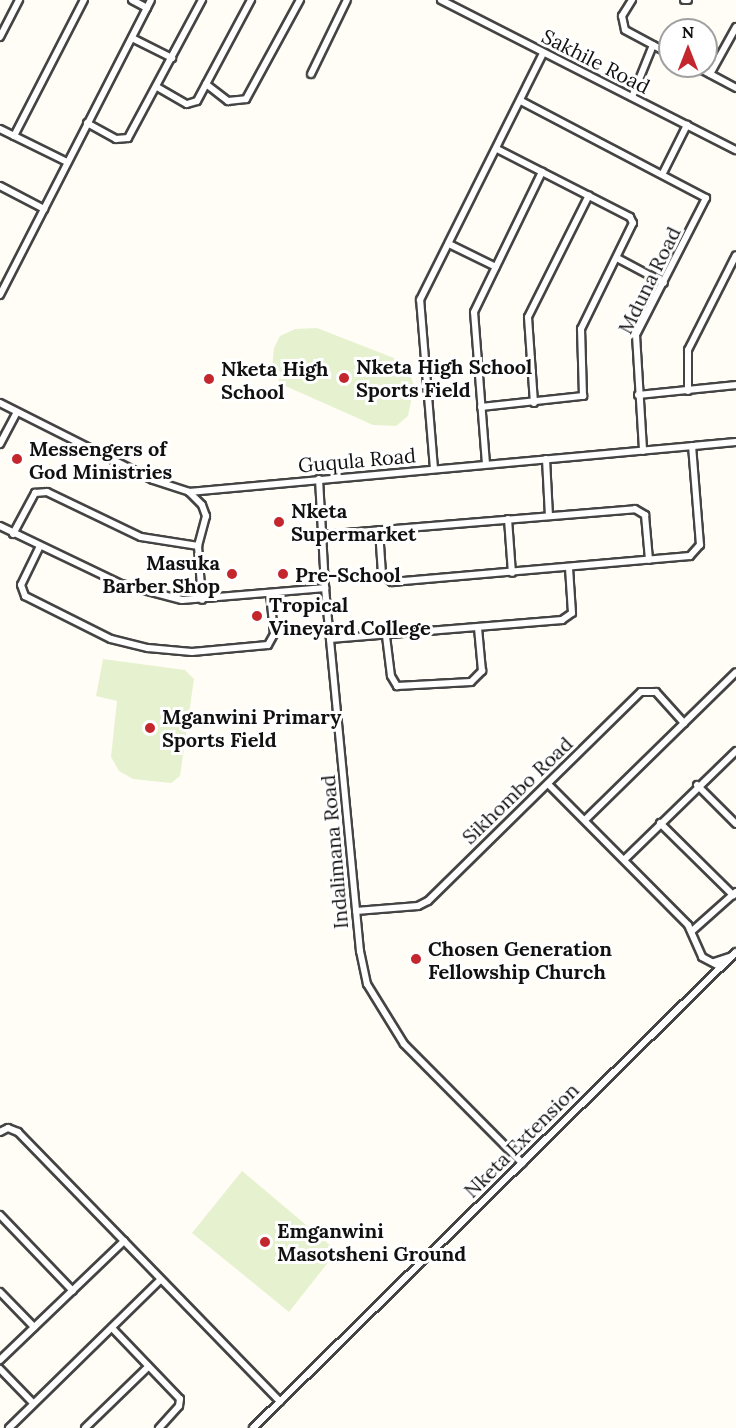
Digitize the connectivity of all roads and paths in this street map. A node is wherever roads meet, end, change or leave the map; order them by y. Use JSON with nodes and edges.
{"nodes":[{"id":1,"x":19,"y":0,"type":"edge"},
{"id":2,"x":84,"y":0,"type":"edge"},
{"id":3,"x":132,"y":0,"type":"edge"},
{"id":4,"x":151,"y":0,"type":"edge"},
{"id":5,"x":202,"y":0,"type":"edge"},
{"id":6,"x":250,"y":0,"type":"edge"},
{"id":7,"x":300,"y":0,"type":"edge"},
{"id":8,"x":441,"y":0,"type":"edge"},
{"id":9,"x":632,"y":0,"type":"edge"},
{"id":10,"x":684,"y":0,"type":"edge"},
{"id":11,"x":688,"y":0,"type":"edge"},
{"id":12,"x":345,"y":1,"type":"edge"},
{"id":13,"x":147,"y":8,"type":"junction"},
{"id":14,"x":736,"y":28,"type":"edge"},
{"id":15,"x":0,"y":37,"type":"edge"},
{"id":16,"x":132,"y":38,"type":"junction"},
{"id":17,"x":652,"y":45,"type":"junction"},
{"id":18,"x":658,"y":48,"type":"edge"},
{"id":19,"x":543,"y":53,"type":"junction"},
{"id":20,"x":172,"y":58,"type":"junction"},
{"id":21,"x":718,"y":60,"type":"edge"},
{"id":22,"x":311,"y":74,"type":"dead end"},
{"id":23,"x":717,"y":78,"type":"edge"},
{"id":24,"x":206,"y":84,"type":"junction"},
{"id":25,"x":157,"y":87,"type":"junction"},
{"id":26,"x":736,"y":88,"type":"edge"},
{"id":27,"x":632,"y":97,"type":"junction"},
{"id":28,"x":521,"y":101,"type":"junction"},
{"id":29,"x":87,"y":123,"type":"junction"},
{"id":30,"x":687,"y":125,"type":"junction"},
{"id":31,"x":0,"y":129,"type":"edge"},
{"id":32,"x":14,"y":136,"type":"junction"},
{"id":33,"x":736,"y":139,"type":"edge"},
{"id":34,"x":497,"y":149,"type":"junction"},
{"id":35,"x":734,"y":149,"type":"edge"},
{"id":36,"x":67,"y":162,"type":"junction"},
{"id":37,"x":542,"y":172,"type":"junction"},
{"id":38,"x":663,"y":173,"type":"junction"},
{"id":39,"x":0,"y":186,"type":"edge"},
{"id":40,"x":589,"y":195,"type":"junction"},
{"id":41,"x":44,"y":209,"type":"junction"},
{"id":42,"x":449,"y":244,"type":"junction"},
{"id":43,"x":736,"y":255,"type":"edge"},
{"id":44,"x":617,"y":258,"type":"junction"},
{"id":45,"x":496,"y":267,"type":"junction"},
{"id":46,"x":664,"y":283,"type":"junction"},
{"id":47,"x":0,"y":295,"type":"edge"},
{"id":48,"x":736,"y":385,"type":"edge"},
{"id":49,"x":688,"y":391,"type":"junction"},
{"id":50,"x":638,"y":395,"type":"junction"},
{"id":51,"x":0,"y":403,"type":"edge"},
{"id":52,"x":534,"y":403,"type":"junction"},
{"id":53,"x":481,"y":407,"type":"junction"},
{"id":54,"x":17,"y":412,"type":"junction"},
{"id":55,"x":736,"y":442,"type":"edge"},
{"id":56,"x":0,"y":444,"type":"edge"},
{"id":57,"x":692,"y":447,"type":"junction"},
{"id":58,"x":643,"y":451,"type":"junction"},
{"id":59,"x":546,"y":459,"type":"junction"},
{"id":60,"x":486,"y":464,"type":"junction"},
{"id":61,"x":434,"y":469,"type":"junction"},
{"id":62,"x":319,"y":479,"type":"junction"},
{"id":63,"x":189,"y":492,"type":"junction"},
{"id":64,"x":549,"y":516,"type":"junction"},
{"id":65,"x":508,"y":519,"type":"junction"},
{"id":66,"x":0,"y":526,"type":"edge"},
{"id":67,"x":379,"y":530,"type":"junction"},
{"id":68,"x":13,"y":534,"type":"junction"},
{"id":69,"x":322,"y":535,"type":"junction"},
{"id":70,"x":198,"y":546,"type":"junction"},
{"id":71,"x":39,"y":548,"type":"junction"},
{"id":72,"x":649,"y":560,"type":"junction"},
{"id":73,"x":569,"y":568,"type":"junction"},
{"id":74,"x":512,"y":573,"type":"junction"},
{"id":75,"x":325,"y":588,"type":"junction"},
{"id":76,"x":270,"y":593,"type":"junction"},
{"id":77,"x":202,"y":600,"type":"junction"},
{"id":78,"x":478,"y":628,"type":"junction"},
{"id":79,"x":386,"y":636,"type":"junction"},
{"id":80,"x":330,"y":639,"type":"junction"},
{"id":81,"x":736,"y":672,"type":"edge"},
{"id":82,"x":684,"y":723,"type":"junction"},
{"id":83,"x":736,"y":751,"type":"edge"},
{"id":84,"x":548,"y":784,"type":"junction"},
{"id":85,"x":697,"y":785,"type":"junction"},
{"id":86,"x":585,"y":820,"type":"junction"},
{"id":87,"x":660,"y":823,"type":"junction"},
{"id":88,"x":736,"y":824,"type":"edge"},
{"id":89,"x":625,"y":859,"type":"junction"},
{"id":90,"x":735,"y":893,"type":"edge"},
{"id":91,"x":356,"y":911,"type":"junction"},
{"id":92,"x":692,"y":931,"type":"junction"},
{"id":93,"x":734,"y":954,"type":"edge"},
{"id":94,"x":714,"y":962,"type":"junction"},
{"id":95,"x":720,"y":967,"type":"junction"},
{"id":96,"x":0,"y":1132,"type":"edge"},
{"id":97,"x":522,"y":1163,"type":"junction"},
{"id":98,"x":0,"y":1215,"type":"edge"},
{"id":99,"x":124,"y":1241,"type":"junction"},
{"id":100,"x":160,"y":1280,"type":"junction"},
{"id":101,"x":73,"y":1291,"type":"junction"},
{"id":102,"x":0,"y":1293,"type":"edge"},
{"id":103,"x":34,"y":1327,"type":"junction"},
{"id":104,"x":112,"y":1328,"type":"junction"},
{"id":105,"x":0,"y":1360,"type":"edge"},
{"id":106,"x":148,"y":1367,"type":"junction"},
{"id":107,"x":0,"y":1369,"type":"edge"},
{"id":108,"x":280,"y":1401,"type":"junction"},
{"id":109,"x":33,"y":1403,"type":"junction"},
{"id":110,"x":9,"y":1428,"type":"edge"},
{"id":111,"x":85,"y":1428,"type":"edge"},
{"id":112,"x":159,"y":1428,"type":"edge"},
{"id":113,"x":253,"y":1428,"type":"edge"}],
"edges":[{"from":1,"to":15,"type":"street"},
{"from":2,"to":32,"type":"street"},
{"from":3,"to":13,"type":"street"},
{"from":4,"to":13,"type":"street"},
{"from":5,"to":20,"type":"street"},
{"from":6,"to":24,"type":"street"},
{"from":7,"to":24,"type":"street"},
{"from":8,"to":19,"type":"street","name":"Sakhile Road"},
{"from":9,"to":17,"type":"street"},
{"from":10,"to":11,"type":"street"},
{"from":12,"to":22,"type":"street"},
{"from":13,"to":16,"type":"street"},
{"from":14,"to":21,"type":"street"},
{"from":16,"to":20,"type":"street"},
{"from":16,"to":29,"type":"street"},
{"from":17,"to":18,"type":"street"},
{"from":17,"to":27,"type":"street"},
{"from":19,"to":27,"type":"street","name":"Sakhile Road"},
{"from":19,"to":28,"type":"street"},
{"from":20,"to":25,"type":"street"},
{"from":23,"to":26,"type":"street"},
{"from":24,"to":25,"type":"street"},
{"from":25,"to":29,"type":"street"},
{"from":27,"to":30,"type":"street","name":"Sakhile Road"},
{"from":28,"to":34,"type":"street"},
{"from":28,"to":38,"type":"street"},
{"from":29,"to":36,"type":"street"},
{"from":30,"to":35,"type":"street","name":"Sakhile Road"},
{"from":30,"to":38,"type":"street"},
{"from":31,"to":32,"type":"street"},
{"from":32,"to":36,"type":"street"},
{"from":33,"to":35,"type":"street"},
{"from":34,"to":37,"type":"street"},
{"from":34,"to":42,"type":"street"},
{"from":36,"to":41,"type":"street"},
{"from":37,"to":40,"type":"street"},
{"from":37,"to":45,"type":"street"},
{"from":38,"to":46,"type":"street","name":"Mduna Road"},
{"from":39,"to":41,"type":"street"},
{"from":40,"to":44,"type":"street"},
{"from":40,"to":52,"type":"street"},
{"from":41,"to":47,"type":"street"},
{"from":42,"to":45,"type":"street"},
{"from":42,"to":61,"type":"street"},
{"from":43,"to":49,"type":"street"},
{"from":44,"to":46,"type":"street"},
{"from":44,"to":52,"type":"street"},
{"from":45,"to":53,"type":"street"},
{"from":46,"to":50,"type":"street","name":"Mduna Road"},
{"from":48,"to":49,"type":"street"},
{"from":49,"to":50,"type":"street"},
{"from":50,"to":58,"type":"street","name":"Mduna Road"},
{"from":51,"to":54,"type":"street","name":"Guqula Road"},
{"from":52,"to":53,"type":"street"},
{"from":53,"to":60,"type":"street"},
{"from":54,"to":56,"type":"street"},
{"from":54,"to":63,"type":"street","name":"Guqula Road"},
{"from":55,"to":57,"type":"street","name":"Guqula Road"},
{"from":57,"to":58,"type":"street","name":"Guqula Road"},
{"from":57,"to":72,"type":"street"},
{"from":58,"to":59,"type":"street","name":"Guqula Road"},
{"from":59,"to":60,"type":"street","name":"Guqula Road"},
{"from":59,"to":64,"type":"street"},
{"from":60,"to":61,"type":"street","name":"Guqula Road"},
{"from":61,"to":62,"type":"street","name":"Guqula Road"},
{"from":62,"to":63,"type":"street","name":"Guqula Road"},
{"from":62,"to":69,"type":"street","name":"Indalimana Road"},
{"from":63,"to":70,"type":"street"},
{"from":64,"to":65,"type":"street"},
{"from":64,"to":72,"type":"street"},
{"from":65,"to":67,"type":"street"},
{"from":65,"to":74,"type":"street"},
{"from":66,"to":68,"type":"street"},
{"from":67,"to":69,"type":"street"},
{"from":67,"to":74,"type":"street"},
{"from":68,"to":70,"type":"street"},
{"from":68,"to":71,"type":"street"},
{"from":69,"to":75,"type":"street","name":"Indalimana Road"},
{"from":70,"to":77,"type":"street"},
{"from":71,"to":76,"type":"street"},
{"from":71,"to":77,"type":"street"},
{"from":72,"to":73,"type":"street"},
{"from":73,"to":74,"type":"street"},
{"from":73,"to":78,"type":"street"},
{"from":75,"to":76,"type":"street"},
{"from":75,"to":80,"type":"street","name":"Indalimana Road"},
{"from":76,"to":77,"type":"street"},
{"from":78,"to":79,"type":"street"},
{"from":78,"to":79,"type":"street"},
{"from":79,"to":80,"type":"street"},
{"from":80,"to":91,"type":"street","name":"Indalimana Road"},
{"from":81,"to":82,"type":"street"},
{"from":82,"to":84,"type":"street","name":"Sikhombo Road"},
{"from":82,"to":86,"type":"street"},
{"from":83,"to":85,"type":"street"},
{"from":84,"to":86,"type":"street"},
{"from":84,"to":91,"type":"street","name":"Sikhombo Road"},
{"from":85,"to":87,"type":"street"},
{"from":85,"to":88,"type":"street"},
{"from":86,"to":89,"type":"street"},
{"from":87,"to":89,"type":"street"},
{"from":87,"to":90,"type":"street"},
{"from":89,"to":92,"type":"street"},
{"from":90,"to":92,"type":"street"},
{"from":91,"to":97,"type":"street","name":"Indalimana Road"},
{"from":92,"to":94,"type":"street"},
{"from":93,"to":94,"type":"street"},
{"from":93,"to":95,"type":"street","name":"Nketa Extension"},
{"from":94,"to":95,"type":"street"},
{"from":95,"to":97,"type":"street","name":"Nketa Extension"},
{"from":96,"to":99,"type":"street"},
{"from":97,"to":108,"type":"street","name":"Nketa Extension"},
{"from":98,"to":101,"type":"street"},
{"from":99,"to":100,"type":"street"},
{"from":99,"to":101,"type":"street"},
{"from":100,"to":104,"type":"street"},
{"from":100,"to":108,"type":"street"},
{"from":101,"to":103,"type":"street"},
{"from":102,"to":103,"type":"street"},
{"from":103,"to":105,"type":"street"},
{"from":104,"to":106,"type":"street"},
{"from":104,"to":109,"type":"street"},
{"from":106,"to":111,"type":"street"},
{"from":106,"to":112,"type":"street"},
{"from":107,"to":109,"type":"street"},
{"from":108,"to":113,"type":"street","name":"Nketa Extension"},
{"from":109,"to":110,"type":"street"}]}
